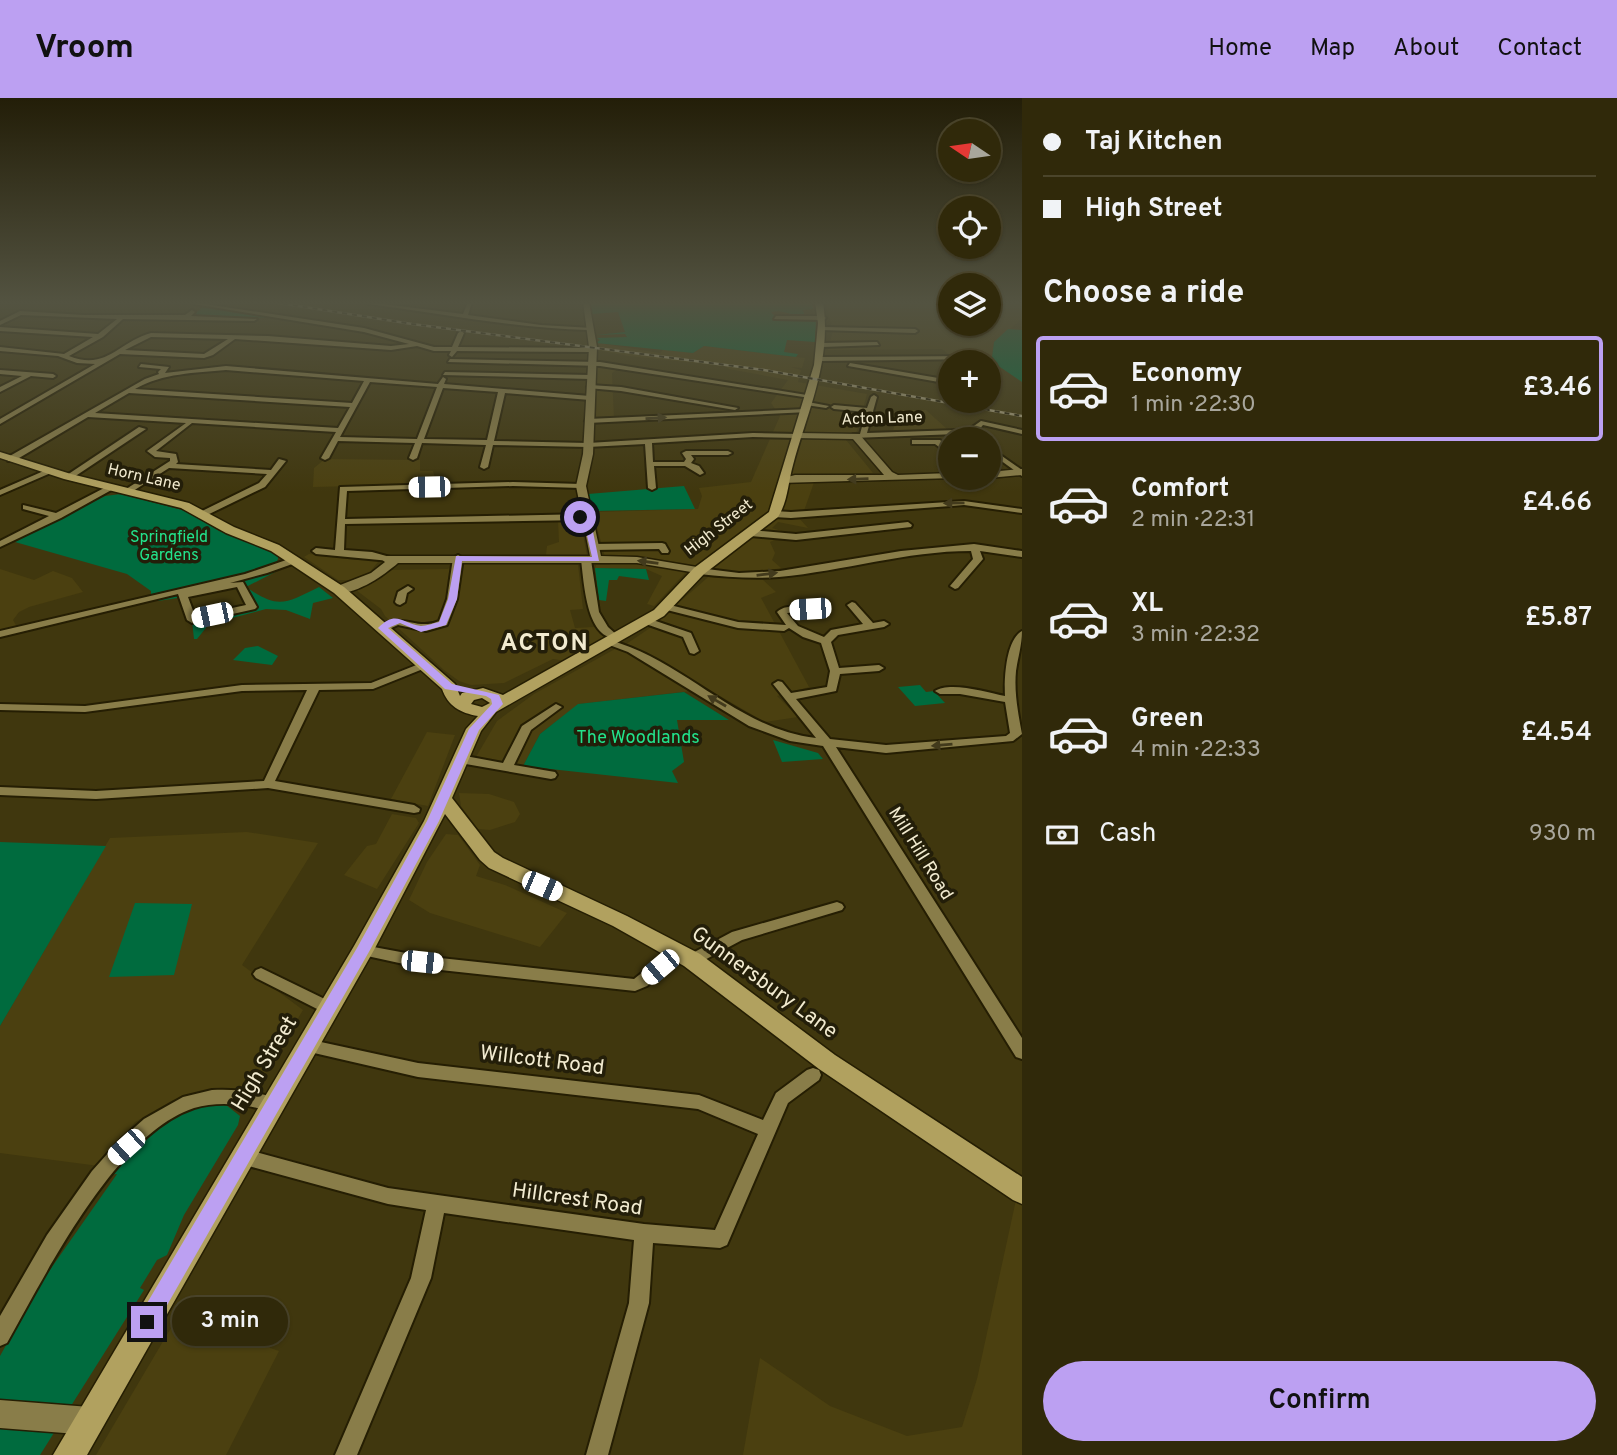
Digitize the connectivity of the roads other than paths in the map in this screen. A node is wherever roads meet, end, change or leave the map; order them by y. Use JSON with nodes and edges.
{"nodes":[{"id":1,"x":94,"y":365,"type":"edge"},
{"id":2,"x":195,"y":365,"type":"edge"},
{"id":3,"x":448,"y":365,"type":"edge"},
{"id":4,"x":591,"y":365,"type":"edge"},
{"id":5,"x":598,"y":365,"type":"edge"},
{"id":6,"x":823,"y":365,"type":"edge"},
{"id":7,"x":867,"y":365,"type":"edge"},
{"id":8,"x":141,"y":366,"type":"dead end"},
{"id":9,"x":167,"y":369,"type":"junction"},
{"id":10,"x":191,"y":370,"type":"junction"},
{"id":11,"x":0,"y":372,"type":"edge"},
{"id":12,"x":30,"y":374,"type":"junction"},
{"id":13,"x":445,"y":374,"type":"junction"},
{"id":14,"x":53,"y":376,"type":"dead end"},
{"id":15,"x":369,"y":380,"type":"junction"},
{"id":16,"x":938,"y":380,"type":"edge"},
{"id":17,"x":590,"y":382,"type":"junction"},
{"id":18,"x":441,"y":386,"type":"junction"},
{"id":19,"x":0,"y":390,"type":"edge"},
{"id":20,"x":129,"y":391,"type":"junction"},
{"id":21,"x":502,"y":391,"type":"junction"},
{"id":22,"x":874,"y":397,"type":"dead end"},
{"id":23,"x":590,"y":398,"type":"junction"},
{"id":24,"x":808,"y":404,"type":"junction"},
{"id":25,"x":355,"y":405,"type":"junction"},
{"id":26,"x":870,"y":410,"type":"junction"},
{"id":27,"x":752,"y":412,"type":"junction"},
{"id":28,"x":88,"y":415,"type":"junction"},
{"id":29,"x":588,"y":421,"type":"junction"},
{"id":30,"x":0,"y":422,"type":"edge"},
{"id":31,"x":190,"y":424,"type":"dead end"},
{"id":32,"x":978,"y":427,"type":"edge"},
{"id":33,"x":999,"y":427,"type":"edge"},
{"id":34,"x":1001,"y":427,"type":"edge"},
{"id":35,"x":142,"y":429,"type":"dead end"},
{"id":36,"x":341,"y":430,"type":"junction"},
{"id":37,"x":1022,"y":432,"type":"edge"},
{"id":38,"x":938,"y":433,"type":"edge"},
{"id":39,"x":798,"y":436,"type":"junction"},
{"id":40,"x":860,"y":436,"type":"junction"},
{"id":41,"x":336,"y":439,"type":"junction"},
{"id":42,"x":420,"y":441,"type":"junction"},
{"id":43,"x":648,"y":442,"type":"junction"},
{"id":44,"x":915,"y":442,"type":"dead end"},
{"id":45,"x":490,"y":443,"type":"junction"},
{"id":46,"x":588,"y":445,"type":"junction"},
{"id":47,"x":938,"y":445,"type":"edge"},
{"id":48,"x":728,"y":453,"type":"dead end"},
{"id":49,"x":3,"y":456,"type":"edge"},
{"id":50,"x":325,"y":458,"type":"dead end"},
{"id":51,"x":413,"y":458,"type":"dead end"},
{"id":52,"x":1001,"y":458,"type":"edge"},
{"id":53,"x":282,"y":461,"type":"dead end"},
{"id":54,"x":650,"y":464,"type":"junction"},
{"id":55,"x":686,"y":464,"type":"junction"},
{"id":56,"x":166,"y":466,"type":"junction"},
{"id":57,"x":484,"y":467,"type":"dead end"},
{"id":58,"x":49,"y":472,"type":"junction"},
{"id":59,"x":274,"y":472,"type":"junction"},
{"id":60,"x":700,"y":473,"type":"dead end"},
{"id":61,"x":1021,"y":473,"type":"edge"},
{"id":62,"x":1001,"y":474,"type":"edge"},
{"id":63,"x":785,"y":476,"type":"junction"},
{"id":64,"x":938,"y":476,"type":"edge"},
{"id":65,"x":68,"y":477,"type":"junction"},
{"id":66,"x":889,"y":477,"type":"junction"},
{"id":67,"x":581,"y":486,"type":"junction"},
{"id":68,"x":111,"y":488,"type":"junction"},
{"id":69,"x":652,"y":488,"type":"dead end"},
{"id":70,"x":343,"y":489,"type":"joint"},
{"id":71,"x":127,"y":491,"type":"junction"},
{"id":72,"x":0,"y":493,"type":"edge"},
{"id":73,"x":26,"y":507,"type":"dead end"},
{"id":74,"x":1022,"y":511,"type":"edge"},
{"id":75,"x":203,"y":514,"type":"junction"},
{"id":76,"x":774,"y":514,"type":"junction"},
{"id":77,"x":58,"y":516,"type":"junction"},
{"id":78,"x":587,"y":517,"type":"junction"},
{"id":79,"x":341,"y":522,"type":"junction"},
{"id":80,"x":908,"y":525,"type":"dead end"},
{"id":81,"x":751,"y":533,"type":"junction"},
{"id":82,"x":0,"y":544,"type":"edge"},
{"id":83,"x":974,"y":547,"type":"junction"},
{"id":84,"x":316,"y":551,"type":"dead end"},
{"id":85,"x":665,"y":551,"type":"dead end"},
{"id":86,"x":339,"y":553,"type":"junction"},
{"id":87,"x":1022,"y":554,"type":"edge"},
{"id":88,"x":592,"y":555,"type":"junction"},
{"id":89,"x":458,"y":558,"type":"junction"},
{"id":90,"x":295,"y":560,"type":"junction"},
{"id":91,"x":390,"y":560,"type":"junction"},
{"id":92,"x":699,"y":571,"type":"junction"},
{"id":93,"x":955,"y":586,"type":"dead end"},
{"id":94,"x":408,"y":589,"type":"dead end"},
{"id":95,"x":207,"y":590,"type":"junction"},
{"id":96,"x":339,"y":590,"type":"junction"},
{"id":97,"x":400,"y":602,"type":"dead end"},
{"id":98,"x":852,"y":605,"type":"dead end"},
{"id":99,"x":666,"y":607,"type":"junction"},
{"id":100,"x":810,"y":609,"type":"dead end"},
{"id":101,"x":647,"y":621,"type":"junction"},
{"id":102,"x":884,"y":624,"type":"dead end"},
{"id":103,"x":869,"y":625,"type":"junction"},
{"id":104,"x":383,"y":628,"type":"junction"},
{"id":105,"x":784,"y":628,"type":"dead end"},
{"id":106,"x":0,"y":634,"type":"edge"},
{"id":107,"x":1022,"y":634,"type":"edge"},
{"id":108,"x":611,"y":639,"type":"junction"},
{"id":109,"x":827,"y":641,"type":"junction"},
{"id":110,"x":694,"y":651,"type":"dead end"},
{"id":111,"x":424,"y":665,"type":"junction"},
{"id":112,"x":880,"y":668,"type":"dead end"},
{"id":113,"x":835,"y":671,"type":"junction"},
{"id":114,"x":778,"y":684,"type":"dead end"},
{"id":115,"x":315,"y":686,"type":"junction"},
{"id":116,"x":1022,"y":686,"type":"edge"},
{"id":117,"x":449,"y":687,"type":"junction"},
{"id":118,"x":1010,"y":687,"type":"junction"},
{"id":119,"x":940,"y":691,"type":"dead end"},
{"id":120,"x":788,"y":697,"type":"junction"},
{"id":121,"x":488,"y":700,"type":"junction"},
{"id":122,"x":1011,"y":700,"type":"junction"},
{"id":123,"x":0,"y":707,"type":"edge"},
{"id":124,"x":465,"y":707,"type":"junction"},
{"id":125,"x":556,"y":707,"type":"dead end"},
{"id":126,"x":474,"y":729,"type":"junction"},
{"id":127,"x":828,"y":744,"type":"junction"},
{"id":128,"x":1016,"y":744,"type":"edge"},
{"id":129,"x":460,"y":759,"type":"junction"},
{"id":130,"x":507,"y":767,"type":"junction"},
{"id":131,"x":551,"y":775,"type":"dead end"},
{"id":132,"x":268,"y":784,"type":"junction"},
{"id":133,"x":0,"y":791,"type":"edge"},
{"id":134,"x":443,"y":799,"type":"junction"},
{"id":135,"x":414,"y":809,"type":"dead end"},
{"id":136,"x":433,"y":821,"type":"junction"},
{"id":137,"x":468,"y":832,"type":"junction"},
{"id":138,"x":837,"y":907,"type":"dead end"},
{"id":139,"x":363,"y":950,"type":"junction"},
{"id":140,"x":685,"y":956,"type":"junction"},
{"id":141,"x":261,"y":974,"type":"dead end"},
{"id":142,"x":329,"y":1008,"type":"junction"},
{"id":143,"x":307,"y":1045,"type":"junction"},
{"id":144,"x":1022,"y":1052,"type":"edge"},
{"id":145,"x":813,"y":1075,"type":"dead end"},
{"id":146,"x":272,"y":1104,"type":"junction"},
{"id":147,"x":768,"y":1130,"type":"junction"},
{"id":148,"x":241,"y":1156,"type":"junction"},
{"id":149,"x":1022,"y":1192,"type":"edge"},
{"id":150,"x":437,"y":1203,"type":"junction"},
{"id":151,"x":644,"y":1233,"type":"junction"},
{"id":152,"x":0,"y":1336,"type":"edge"},
{"id":153,"x":0,"y":1414,"type":"edge"},
{"id":154,"x":90,"y":1421,"type":"junction"},
{"id":155,"x":69,"y":1455,"type":"edge"},
{"id":156,"x":346,"y":1455,"type":"edge"},
{"id":157,"x":597,"y":1455,"type":"edge"}],
"edges":[{"from":1,"to":30,"type":"street"},
{"from":2,"to":10,"type":"street"},
{"from":3,"to":13,"type":"street"},
{"from":4,"to":17,"type":"street"},
{"from":5,"to":24,"type":"street"},
{"from":6,"to":24,"type":"main road","name":"High Street"},
{"from":7,"to":16,"type":"street"},
{"from":8,"to":9,"type":"street"},
{"from":9,"to":10,"type":"street"},
{"from":9,"to":20,"type":"street"},
{"from":10,"to":15,"type":"street"},
{"from":11,"to":12,"type":"street"},
{"from":12,"to":14,"type":"street"},
{"from":12,"to":19,"type":"street"},
{"from":13,"to":17,"type":"street"},
{"from":13,"to":18,"type":"street"},
{"from":15,"to":18,"type":"street"},
{"from":15,"to":25,"type":"street"},
{"from":17,"to":23,"type":"street"},
{"from":17,"to":27,"type":"street"},
{"from":18,"to":21,"type":"street"},
{"from":18,"to":42,"type":"street"},
{"from":20,"to":25,"type":"street"},
{"from":20,"to":28,"type":"street"},
{"from":21,"to":23,"type":"street"},
{"from":21,"to":45,"type":"street"},
{"from":22,"to":26,"type":"street"},
{"from":23,"to":29,"type":"street"},
{"from":24,"to":26,"type":"street"},
{"from":24,"to":27,"type":"street"},
{"from":24,"to":39,"type":"main road","name":"High Street"},
{"from":25,"to":36,"type":"street"},
{"from":26,"to":40,"type":"street"},
{"from":29,"to":27,"type":"street","one_way":true},
{"from":28,"to":36,"type":"street"},
{"from":28,"to":49,"type":"street"},
{"from":29,"to":46,"type":"street"},
{"from":31,"to":56,"type":"street"},
{"from":32,"to":33,"type":"street","name":"Acton Lane"},
{"from":34,"to":37,"type":"street","name":"Acton Lane"},
{"from":35,"to":65,"type":"street"},
{"from":36,"to":41,"type":"street"},
{"from":38,"to":40,"type":"street","name":"Acton Lane"},
{"from":39,"to":40,"type":"street","name":"Acton Lane"},
{"from":39,"to":43,"type":"street"},
{"from":39,"to":63,"type":"main road","name":"High Street"},
{"from":40,"to":66,"type":"street"},
{"from":41,"to":42,"type":"street"},
{"from":41,"to":50,"type":"street"},
{"from":42,"to":45,"type":"street"},
{"from":42,"to":51,"type":"street"},
{"from":43,"to":46,"type":"street"},
{"from":43,"to":54,"type":"street"},
{"from":44,"to":47,"type":"street"},
{"from":45,"to":46,"type":"street"},
{"from":45,"to":57,"type":"street"},
{"from":46,"to":67,"type":"street"},
{"from":48,"to":55,"type":"street"},
{"from":49,"to":58,"type":"main road","name":"Horn Lane"},
{"from":52,"to":61,"type":"street"},
{"from":53,"to":59,"type":"street"},
{"from":54,"to":55,"type":"street"},
{"from":54,"to":69,"type":"street"},
{"from":55,"to":60,"type":"street"},
{"from":56,"to":59,"type":"street"},
{"from":56,"to":71,"type":"street"},
{"from":58,"to":65,"type":"main road","name":"Horn Lane"},
{"from":58,"to":72,"type":"street"},
{"from":59,"to":75,"type":"street"},
{"from":61,"to":62,"type":"street"},
{"from":66,"to":63,"type":"street","one_way":true},
{"from":63,"to":76,"type":"main road","name":"High Street"},
{"from":64,"to":66,"type":"street"},
{"from":65,"to":68,"type":"main road","name":"Horn Lane"},
{"from":67,"to":70,"type":"street"},
{"from":67,"to":78,"type":"street"},
{"from":68,"to":71,"type":"main road","name":"Horn Lane"},
{"from":68,"to":77,"type":"street"},
{"from":70,"to":79,"type":"street"},
{"from":71,"to":75,"type":"main road","name":"Horn Lane"},
{"from":73,"to":77,"type":"street"},
{"from":74,"to":76,"type":"street","one_way":true},
{"from":75,"to":90,"type":"main road","name":"Horn Lane"},
{"from":76,"to":81,"type":"main road","name":"High Street"},
{"from":77,"to":82,"type":"street"},
{"from":78,"to":79,"type":"street"},
{"from":78,"to":88,"type":"street"},
{"from":79,"to":86,"type":"street"},
{"from":80,"to":81,"type":"street"},
{"from":81,"to":92,"type":"main road","name":"High Street"},
{"from":83,"to":87,"type":"street"},
{"from":92,"to":83,"type":"street","one_way":true},
{"from":83,"to":93,"type":"street"},
{"from":84,"to":86,"type":"street"},
{"from":85,"to":88,"type":"street"},
{"from":86,"to":91,"type":"street"},
{"from":88,"to":89,"type":"street"},
{"from":92,"to":88,"type":"street","one_way":true},
{"from":88,"to":108,"type":"street"},
{"from":89,"to":91,"type":"street"},
{"from":89,"to":104,"type":"street"},
{"from":90,"to":95,"type":"street"},
{"from":90,"to":96,"type":"main road","name":"Horn Lane"},
{"from":91,"to":96,"type":"street"},
{"from":92,"to":99,"type":"main road","name":"High Street"},
{"from":94,"to":97,"type":"street"},
{"from":95,"to":95,"type":"street"},
{"from":95,"to":106,"type":"street"},
{"from":96,"to":104,"type":"main road","name":"Horn Lane"},
{"from":98,"to":103,"type":"street"},
{"from":99,"to":101,"type":"main road","name":"High Street"},
{"from":99,"to":105,"type":"street"},
{"from":100,"to":109,"type":"street"},
{"from":101,"to":108,"type":"main road","name":"High Street"},
{"from":101,"to":110,"type":"street"},
{"from":102,"to":103,"type":"street"},
{"from":103,"to":109,"type":"street"},
{"from":104,"to":111,"type":"main road","name":"Horn Lane"},
{"from":107,"to":118,"type":"street"},
{"from":108,"to":121,"type":"main road","name":"High Street"},
{"from":127,"to":108,"type":"street","one_way":true},
{"from":109,"to":113,"type":"street"},
{"from":111,"to":115,"type":"street"},
{"from":111,"to":117,"type":"main road","name":"Horn Lane"},
{"from":112,"to":113,"type":"street"},
{"from":113,"to":120,"type":"street"},
{"from":114,"to":120,"type":"street","name":"Mill Hill Road"},
{"from":115,"to":123,"type":"street"},
{"from":115,"to":132,"type":"street"},
{"from":116,"to":118,"type":"street"},
{"from":117,"to":121,"type":"main road"},
{"from":117,"to":124,"type":"main road","name":"Horn Lane"},
{"from":118,"to":122,"type":"street"},
{"from":119,"to":122,"type":"street"},
{"from":120,"to":127,"type":"street","name":"Mill Hill Road"},
{"from":121,"to":124,"type":"main road"},
{"from":121,"to":126,"type":"main road","name":"High Street"},
{"from":122,"to":128,"type":"street"},
{"from":124,"to":126,"type":"main road"},
{"from":125,"to":130,"type":"street"},
{"from":126,"to":129,"type":"main road","name":"High Street"},
{"from":128,"to":127,"type":"street","one_way":true},
{"from":127,"to":144,"type":"street","name":"Mill Hill Road"},
{"from":129,"to":130,"type":"street"},
{"from":129,"to":134,"type":"main road","name":"High Street"},
{"from":130,"to":131,"type":"street"},
{"from":132,"to":133,"type":"street"},
{"from":132,"to":135,"type":"street"},
{"from":134,"to":136,"type":"main road","name":"High Street"},
{"from":134,"to":137,"type":"main road","name":"Gunnersbury Lane"},
{"from":136,"to":137,"type":"main road","name":"Gunnersbury Lane"},
{"from":136,"to":139,"type":"main road","name":"High Street"},
{"from":137,"to":140,"type":"main road","name":"Gunnersbury Lane"},
{"from":138,"to":140,"type":"street"},
{"from":139,"to":140,"type":"street"},
{"from":139,"to":142,"type":"main road","name":"High Street"},
{"from":140,"to":149,"type":"main road","name":"Gunnersbury Lane"},
{"from":141,"to":142,"type":"street"},
{"from":142,"to":143,"type":"main road","name":"High Street"},
{"from":143,"to":146,"type":"main road","name":"High Street"},
{"from":143,"to":147,"type":"street","name":"Willcott Road"},
{"from":145,"to":147,"type":"street","name":"Hillcrest Road"},
{"from":146,"to":148,"type":"main road","name":"High Street"},
{"from":146,"to":152,"type":"street"},
{"from":147,"to":151,"type":"street","name":"Hillcrest Road"},
{"from":148,"to":150,"type":"street","name":"Hillcrest Road"},
{"from":148,"to":154,"type":"main road","name":"High Street"},
{"from":150,"to":151,"type":"street","name":"Hillcrest Road"},
{"from":150,"to":156,"type":"street"},
{"from":151,"to":157,"type":"street"},
{"from":153,"to":154,"type":"street"},
{"from":154,"to":155,"type":"main road","name":"High Street"}]}
